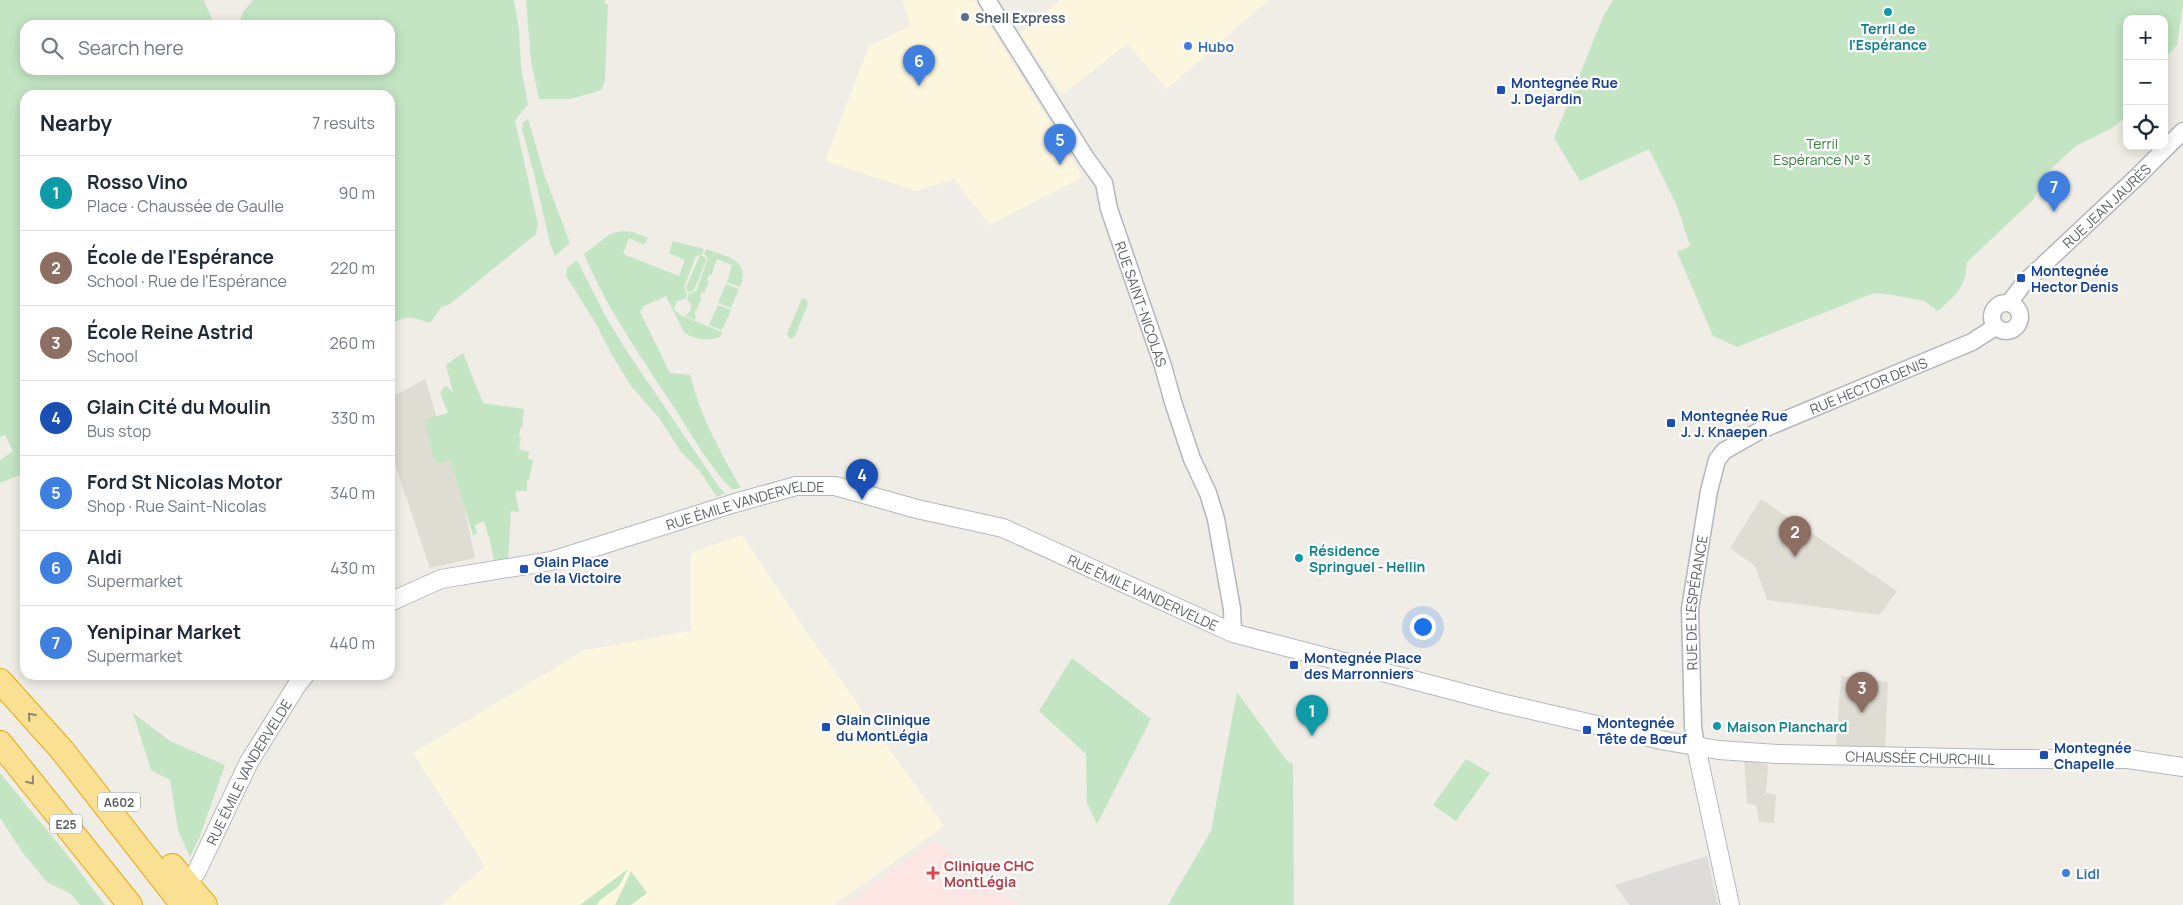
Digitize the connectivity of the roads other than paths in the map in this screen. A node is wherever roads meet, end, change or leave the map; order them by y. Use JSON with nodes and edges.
{"nodes":[{"id":1,"x":987,"y":0,"type":"edge"},
{"id":2,"x":2183,"y":130,"type":"edge"},
{"id":3,"x":2009,"y":303,"type":"junction"},
{"id":4,"x":1995,"y":327,"type":"junction"},
{"id":5,"x":1717,"y":460,"type":"joint"},
{"id":6,"x":395,"y":600,"type":"edge"},
{"id":7,"x":1233,"y":633,"type":"junction"},
{"id":8,"x":300,"y":680,"type":"edge"},
{"id":9,"x":0,"y":681,"type":"edge"},
{"id":10,"x":0,"y":743,"type":"edge"},
{"id":11,"x":1696,"y":747,"type":"junction"},
{"id":12,"x":62,"y":750,"type":"junction"},
{"id":13,"x":2183,"y":767,"type":"edge"},
{"id":14,"x":196,"y":873,"type":"dead end"},
{"id":15,"x":130,"y":905,"type":"edge"},
{"id":16,"x":183,"y":905,"type":"edge"},
{"id":17,"x":205,"y":905,"type":"edge"},
{"id":18,"x":1730,"y":905,"type":"edge"}],
"edges":[{"from":1,"to":7,"type":"street","name":"RUE SAINT-NICOLAS"},
{"from":2,"to":3,"type":"street","name":"RUE JEAN JAURÈS"},
{"from":3,"to":4,"type":"street"},
{"from":3,"to":4,"type":"street"},
{"from":4,"to":5,"type":"street","name":"RUE HECTOR DENIS"},
{"from":5,"to":11,"type":"street","name":"RUE DE L'ESPÉRANCE"},
{"from":6,"to":7,"type":"main road","name":"RUE ÉMILE VANDERVELDE"},
{"from":7,"to":11,"type":"main road","name":"RUE ÉMILE VANDERVELDE"},
{"from":8,"to":14,"type":"main road","name":"RUE ÉMILE VANDERVELDE"},
{"from":12,"to":9,"type":"highway","one_way":true},
{"from":10,"to":15,"type":"highway","number":"E25","one_way":true},
{"from":11,"to":13,"type":"main road","name":"CHAUSSÉE CHURCHILL"},
{"from":11,"to":18,"type":"main road"},
{"from":12,"to":16,"type":"highway"},
{"from":12,"to":17,"type":"highway","number":"A602"}]}
